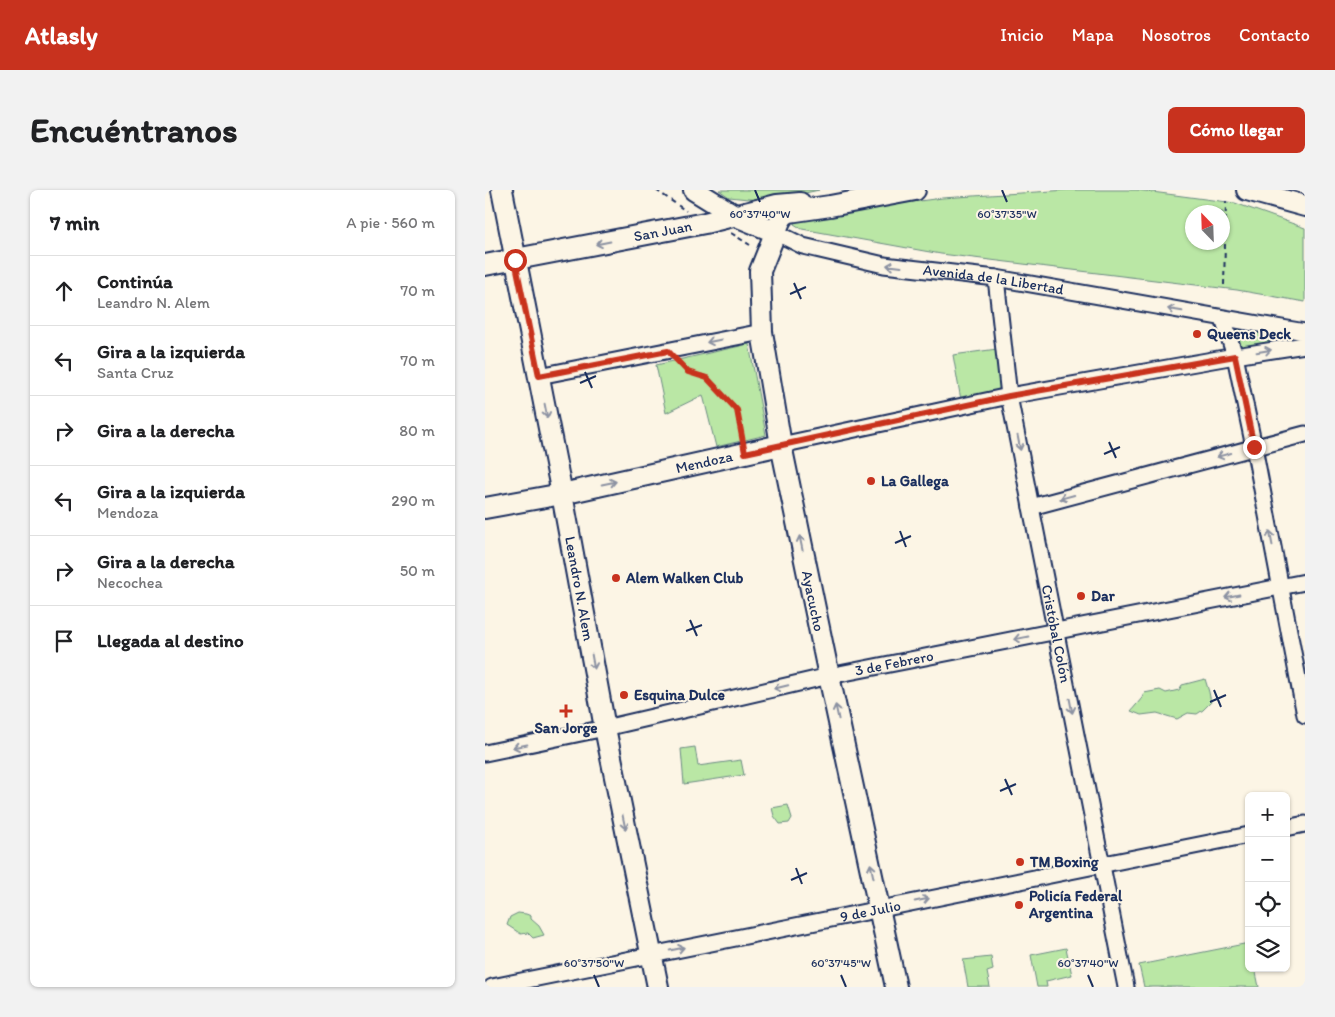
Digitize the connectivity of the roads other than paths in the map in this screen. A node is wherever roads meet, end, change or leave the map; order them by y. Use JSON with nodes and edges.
{"nodes":[{"id":1,"x":501,"y":190,"type":"edge"},
{"id":2,"x":694,"y":190,"type":"edge"},
{"id":3,"x":838,"y":190,"type":"edge"},
{"id":4,"x":915,"y":190,"type":"edge"},
{"id":5,"x":1247,"y":190,"type":"edge"},
{"id":6,"x":1305,"y":206,"type":"edge"},
{"id":7,"x":736,"y":216,"type":"junction"},
{"id":8,"x":779,"y":224,"type":"junction"},
{"id":9,"x":515,"y":260,"type":"junction"},
{"id":10,"x":485,"y":265,"type":"edge"},
{"id":11,"x":996,"y":278,"type":"junction"},
{"id":12,"x":1223,"y":319,"type":"junction"},
{"id":13,"x":762,"y":332,"type":"junction"},
{"id":14,"x":1305,"y":332,"type":"edge"},
{"id":15,"x":1305,"y":345,"type":"edge"},
{"id":16,"x":1235,"y":356,"type":"junction"},
{"id":17,"x":539,"y":376,"type":"junction"},
{"id":18,"x":1009,"y":396,"type":"junction"},
{"id":19,"x":1305,"y":434,"type":"edge"},
{"id":20,"x":781,"y":445,"type":"junction"},
{"id":21,"x":1254,"y":447,"type":"junction"},
{"id":22,"x":562,"y":494,"type":"junction"},
{"id":23,"x":1031,"y":507,"type":"junction"},
{"id":24,"x":485,"y":508,"type":"edge"},
{"id":25,"x":1305,"y":582,"type":"edge"},
{"id":26,"x":1280,"y":586,"type":"junction"},
{"id":27,"x":1056,"y":631,"type":"junction"},
{"id":28,"x":829,"y":676,"type":"junction"},
{"id":29,"x":1305,"y":715,"type":"edge"},
{"id":30,"x":605,"y":728,"type":"junction"},
{"id":31,"x":485,"y":753,"type":"edge"},
{"id":32,"x":1305,"y":824,"type":"edge"},
{"id":33,"x":1290,"y":827,"type":"edge"},
{"id":34,"x":1245,"y":836,"type":"edge"},
{"id":35,"x":1102,"y":864,"type":"junction"},
{"id":36,"x":880,"y":908,"type":"junction"},
{"id":37,"x":651,"y":954,"type":"junction"},
{"id":38,"x":492,"y":987,"type":"edge"},
{"id":39,"x":658,"y":987,"type":"edge"},
{"id":40,"x":896,"y":987,"type":"edge"},
{"id":41,"x":1127,"y":987,"type":"edge"}],
"edges":[{"from":1,"to":9,"type":"main road","name":"Leandro N. Alem"},
{"from":2,"to":7,"type":"main road","name":"Avenida de la Libertad"},
{"from":3,"to":7,"type":"main road","name":"San Juan"},
{"from":4,"to":8,"type":"main road"},
{"from":5,"to":6,"type":"main road"},
{"from":7,"to":8,"type":"main road","name":"Avenida de la Libertad"},
{"from":7,"to":9,"type":"main road","name":"San Juan","one_way":true},
{"from":11,"to":8,"type":"street","name":"Avenida de la Libertad","one_way":true},
{"from":8,"to":13,"type":"main road","name":"Ayacucho"},
{"from":9,"to":10,"type":"main road","name":"San Juan"},
{"from":9,"to":17,"type":"main road","name":"Leandro N. Alem"},
{"from":12,"to":11,"type":"street","name":"Avenida de la Libertad","one_way":true},
{"from":11,"to":18,"type":"street","name":"Cristóbal Colón"},
{"from":12,"to":14,"type":"street","name":"Avenida de la Libertad"},
{"from":12,"to":16,"type":"street"},
{"from":13,"to":17,"type":"street","one_way":true},
{"from":13,"to":20,"type":"main road","name":"Ayacucho"},
{"from":16,"to":15,"type":"street","name":"Mendoza","one_way":true},
{"from":16,"to":18,"type":"street","name":"Mendoza"},
{"from":16,"to":21,"type":"street"},
{"from":17,"to":22,"type":"main road","name":"Leandro N. Alem","one_way":true},
{"from":18,"to":20,"type":"street","name":"Mendoza"},
{"from":18,"to":23,"type":"street","name":"Cristóbal Colón","one_way":true},
{"from":19,"to":21,"type":"street"},
{"from":22,"to":20,"type":"main road","name":"Mendoza","one_way":true},
{"from":28,"to":20,"type":"main road","name":"Ayacucho","one_way":true},
{"from":21,"to":23,"type":"street","one_way":true},
{"from":26,"to":21,"type":"street","one_way":true},
{"from":22,"to":24,"type":"main road","name":"Mendoza"},
{"from":22,"to":30,"type":"main road","name":"Leandro N. Alem","one_way":true},
{"from":23,"to":27,"type":"street","name":"Cristóbal Colón"},
{"from":25,"to":26,"type":"street","name":"3 de Febrero"},
{"from":26,"to":27,"type":"street","name":"3 de Febrero","one_way":true},
{"from":26,"to":29,"type":"street"},
{"from":27,"to":28,"type":"street","name":"3 de Febrero","one_way":true},
{"from":27,"to":35,"type":"street","name":"Cristóbal Colón","one_way":true},
{"from":28,"to":30,"type":"street","name":"3 de Febrero","one_way":true},
{"from":36,"to":28,"type":"main road","name":"Ayacucho","one_way":true},
{"from":30,"to":31,"type":"street","name":"3 de Febrero","one_way":true},
{"from":30,"to":37,"type":"main road","name":"Leandro N. Alem","one_way":true},
{"from":32,"to":33,"type":"street"},
{"from":34,"to":35,"type":"street","name":"9 de Julio"},
{"from":36,"to":35,"type":"street","name":"9 de Julio","one_way":true},
{"from":35,"to":41,"type":"street","name":"Cristóbal Colón"},
{"from":37,"to":36,"type":"street","name":"9 de Julio","one_way":true},
{"from":36,"to":40,"type":"main road","name":"Ayacucho"},
{"from":37,"to":38,"type":"street","name":"9 de Julio"},
{"from":37,"to":39,"type":"main road","name":"Leandro N. Alem"}]}
